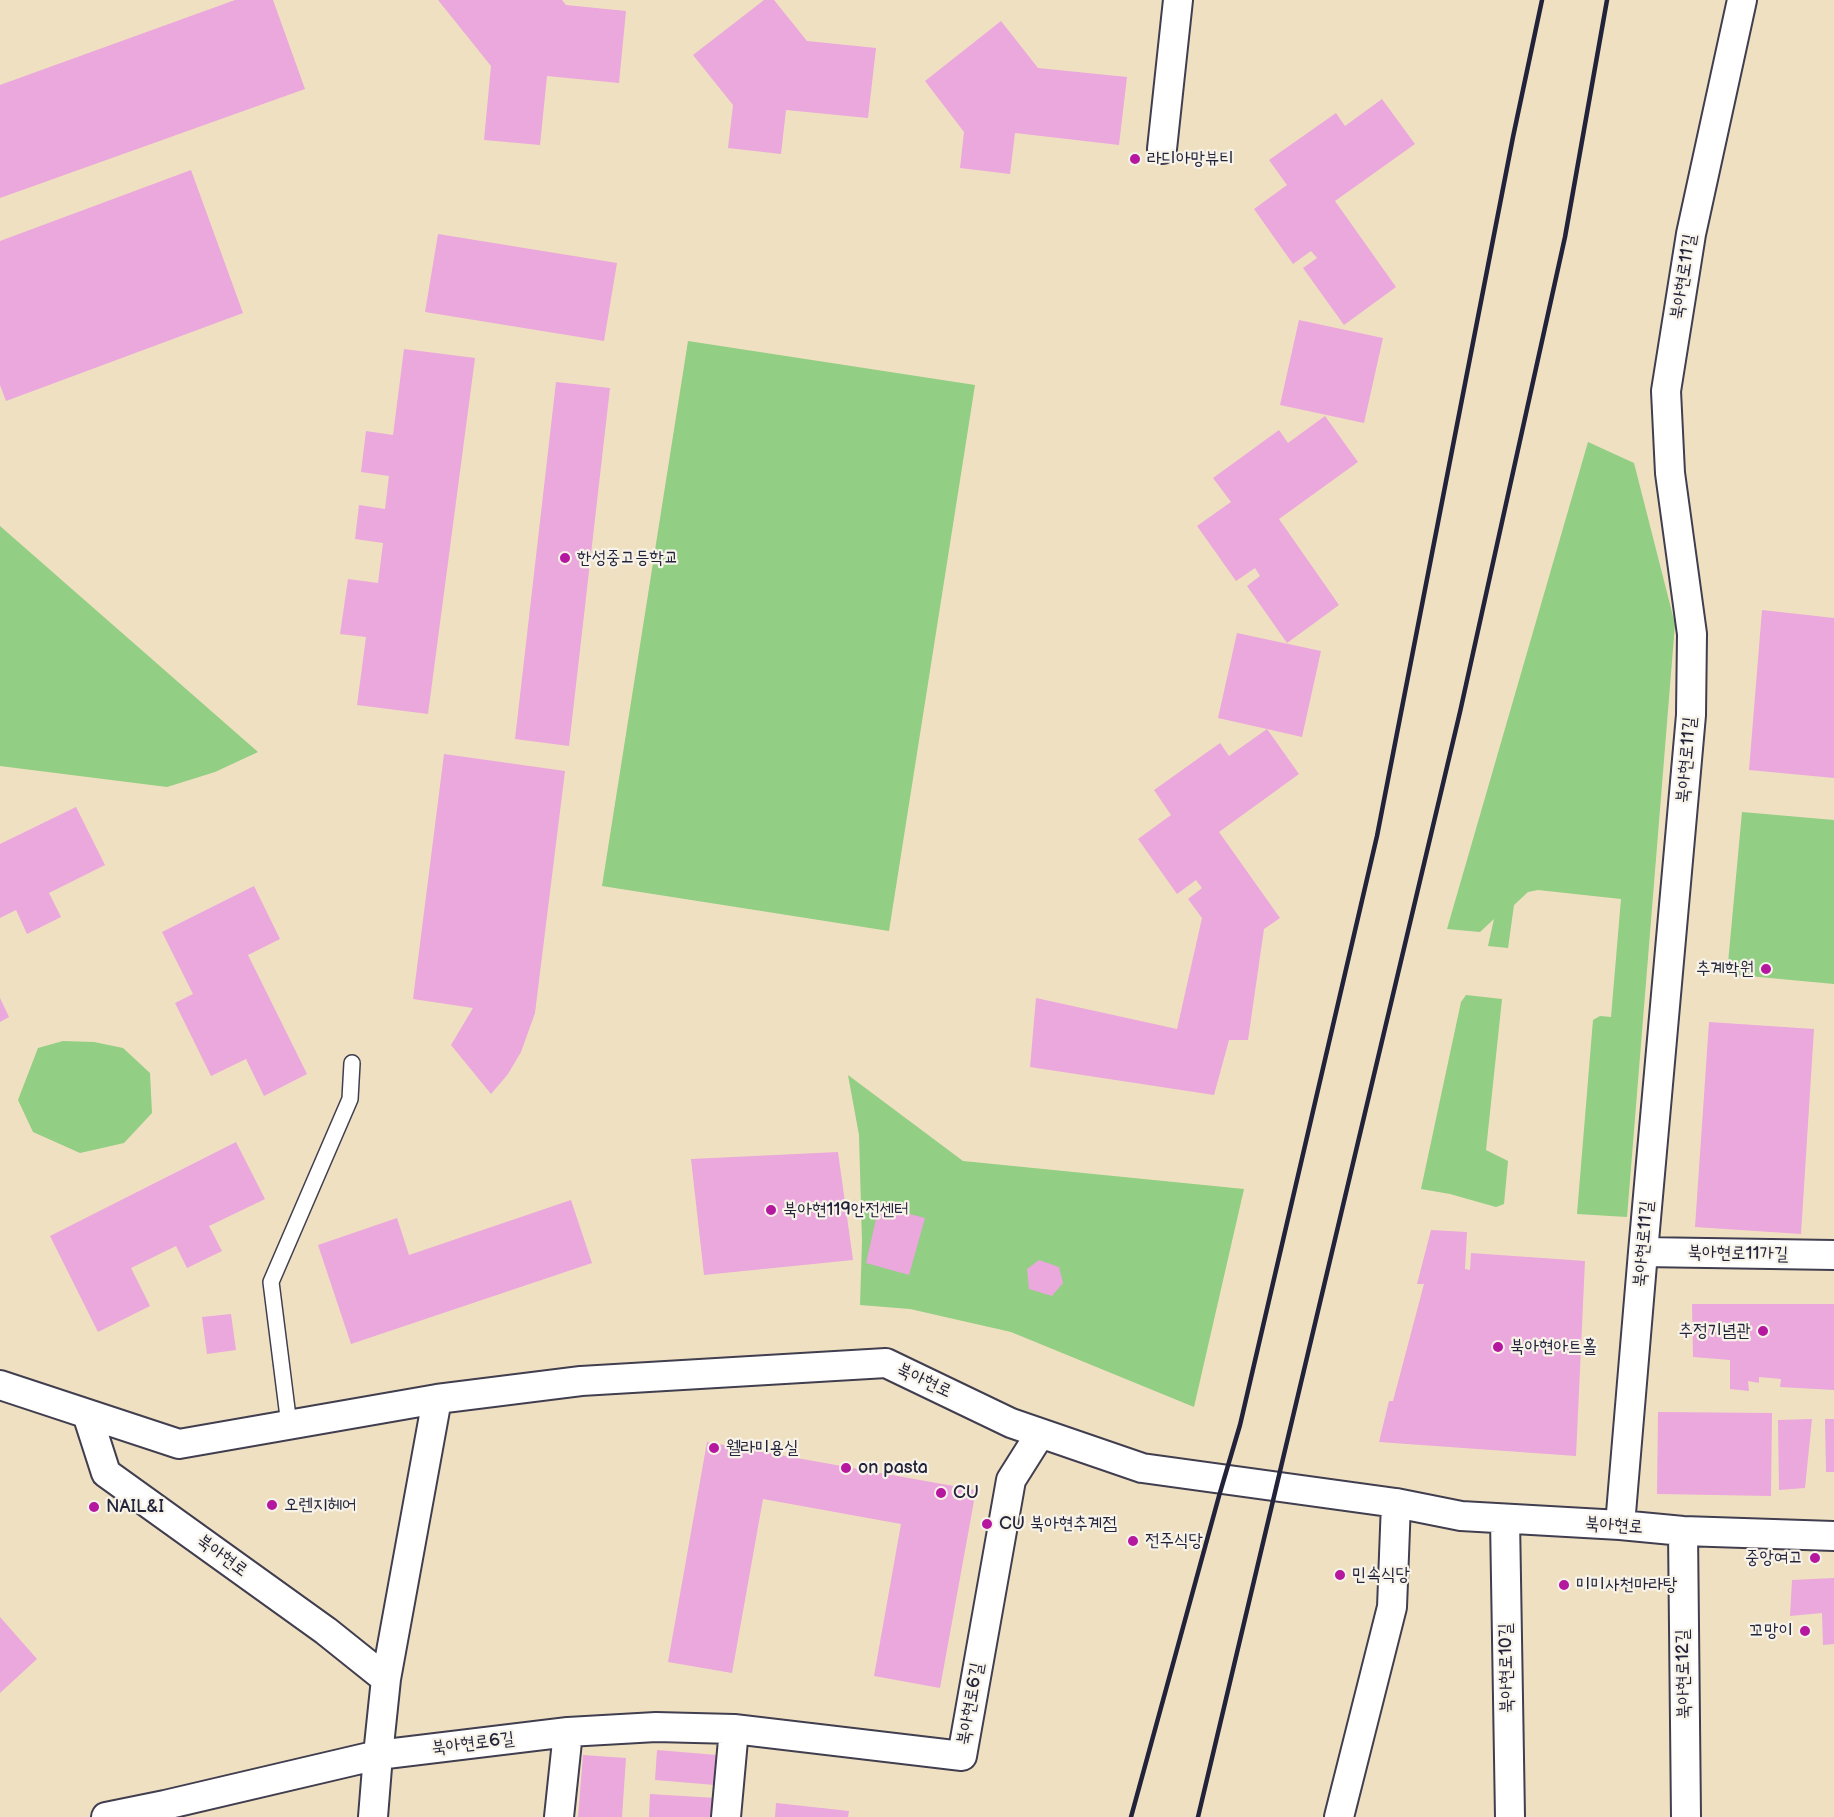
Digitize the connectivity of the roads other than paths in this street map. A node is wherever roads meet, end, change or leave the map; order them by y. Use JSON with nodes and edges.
{"nodes":[{"id":1,"x":1178,"y":0,"type":"edge"},
{"id":2,"x":1742,"y":0,"type":"edge"},
{"id":3,"x":1162,"y":149,"type":"dead end"},
{"id":4,"x":352,"y":1063,"type":"dead end"},
{"id":5,"x":1643,"y":1252,"type":"junction"},
{"id":6,"x":1834,"y":1255,"type":"edge"},
{"id":7,"x":0,"y":1385,"type":"edge"},
{"id":8,"x":437,"y":1399,"type":"junction"},
{"id":9,"x":87,"y":1414,"type":"junction"},
{"id":10,"x":289,"y":1425,"type":"junction"},
{"id":11,"x":1040,"y":1434,"type":"junction"},
{"id":12,"x":1396,"y":1503,"type":"junction"},
{"id":13,"x":1505,"y":1519,"type":"junction"},
{"id":14,"x":1620,"y":1525,"type":"junction"},
{"id":15,"x":1683,"y":1531,"type":"junction"},
{"id":16,"x":1834,"y":1536,"type":"edge"},
{"id":17,"x":386,"y":1679,"type":"junction"},
{"id":18,"x":734,"y":1729,"type":"junction"},
{"id":19,"x":568,"y":1732,"type":"junction"},
{"id":20,"x":378,"y":1755,"type":"junction"},
{"id":21,"x":210,"y":1806,"type":"edge"},
{"id":22,"x":106,"y":1817,"type":"edge"},
{"id":23,"x":373,"y":1817,"type":"edge"},
{"id":24,"x":559,"y":1817,"type":"edge"},
{"id":25,"x":726,"y":1817,"type":"edge"},
{"id":26,"x":1339,"y":1817,"type":"edge"},
{"id":27,"x":1510,"y":1817,"type":"edge"},
{"id":28,"x":1686,"y":1817,"type":"edge"}],
"edges":[{"from":1,"to":3,"type":"street"},
{"from":2,"to":5,"type":"street","name":"북아현로11길"},
{"from":4,"to":10,"type":"lane"},
{"from":5,"to":6,"type":"street","name":"북아현로11가길"},
{"from":5,"to":14,"type":"street","name":"북아현로11길"},
{"from":7,"to":9,"type":"street","name":"북아현로"},
{"from":8,"to":10,"type":"street","name":"북아현로"},
{"from":8,"to":11,"type":"street","name":"북아현로"},
{"from":8,"to":17,"type":"street"},
{"from":9,"to":10,"type":"street","name":"북아현로"},
{"from":9,"to":17,"type":"street","name":"북아현로"},
{"from":11,"to":12,"type":"street","name":"북아현로"},
{"from":11,"to":18,"type":"street","name":"북아현로6길"},
{"from":12,"to":13,"type":"street","name":"북아현로"},
{"from":12,"to":26,"type":"street"},
{"from":13,"to":14,"type":"street","name":"북아현로"},
{"from":13,"to":27,"type":"street","name":"북아현로10길"},
{"from":14,"to":15,"type":"street","name":"북아현로"},
{"from":15,"to":16,"type":"street","name":"북아현로"},
{"from":15,"to":28,"type":"street","name":"북아현로12길"},
{"from":17,"to":20,"type":"street"},
{"from":18,"to":19,"type":"street","name":"북아현로6길"},
{"from":18,"to":25,"type":"street"},
{"from":19,"to":20,"type":"street","name":"북아현로6길"},
{"from":19,"to":24,"type":"street"},
{"from":20,"to":21,"type":"street","name":"북아현로6길"},
{"from":20,"to":23,"type":"street"},
{"from":21,"to":22,"type":"street","name":"북아현로6길"}]}
